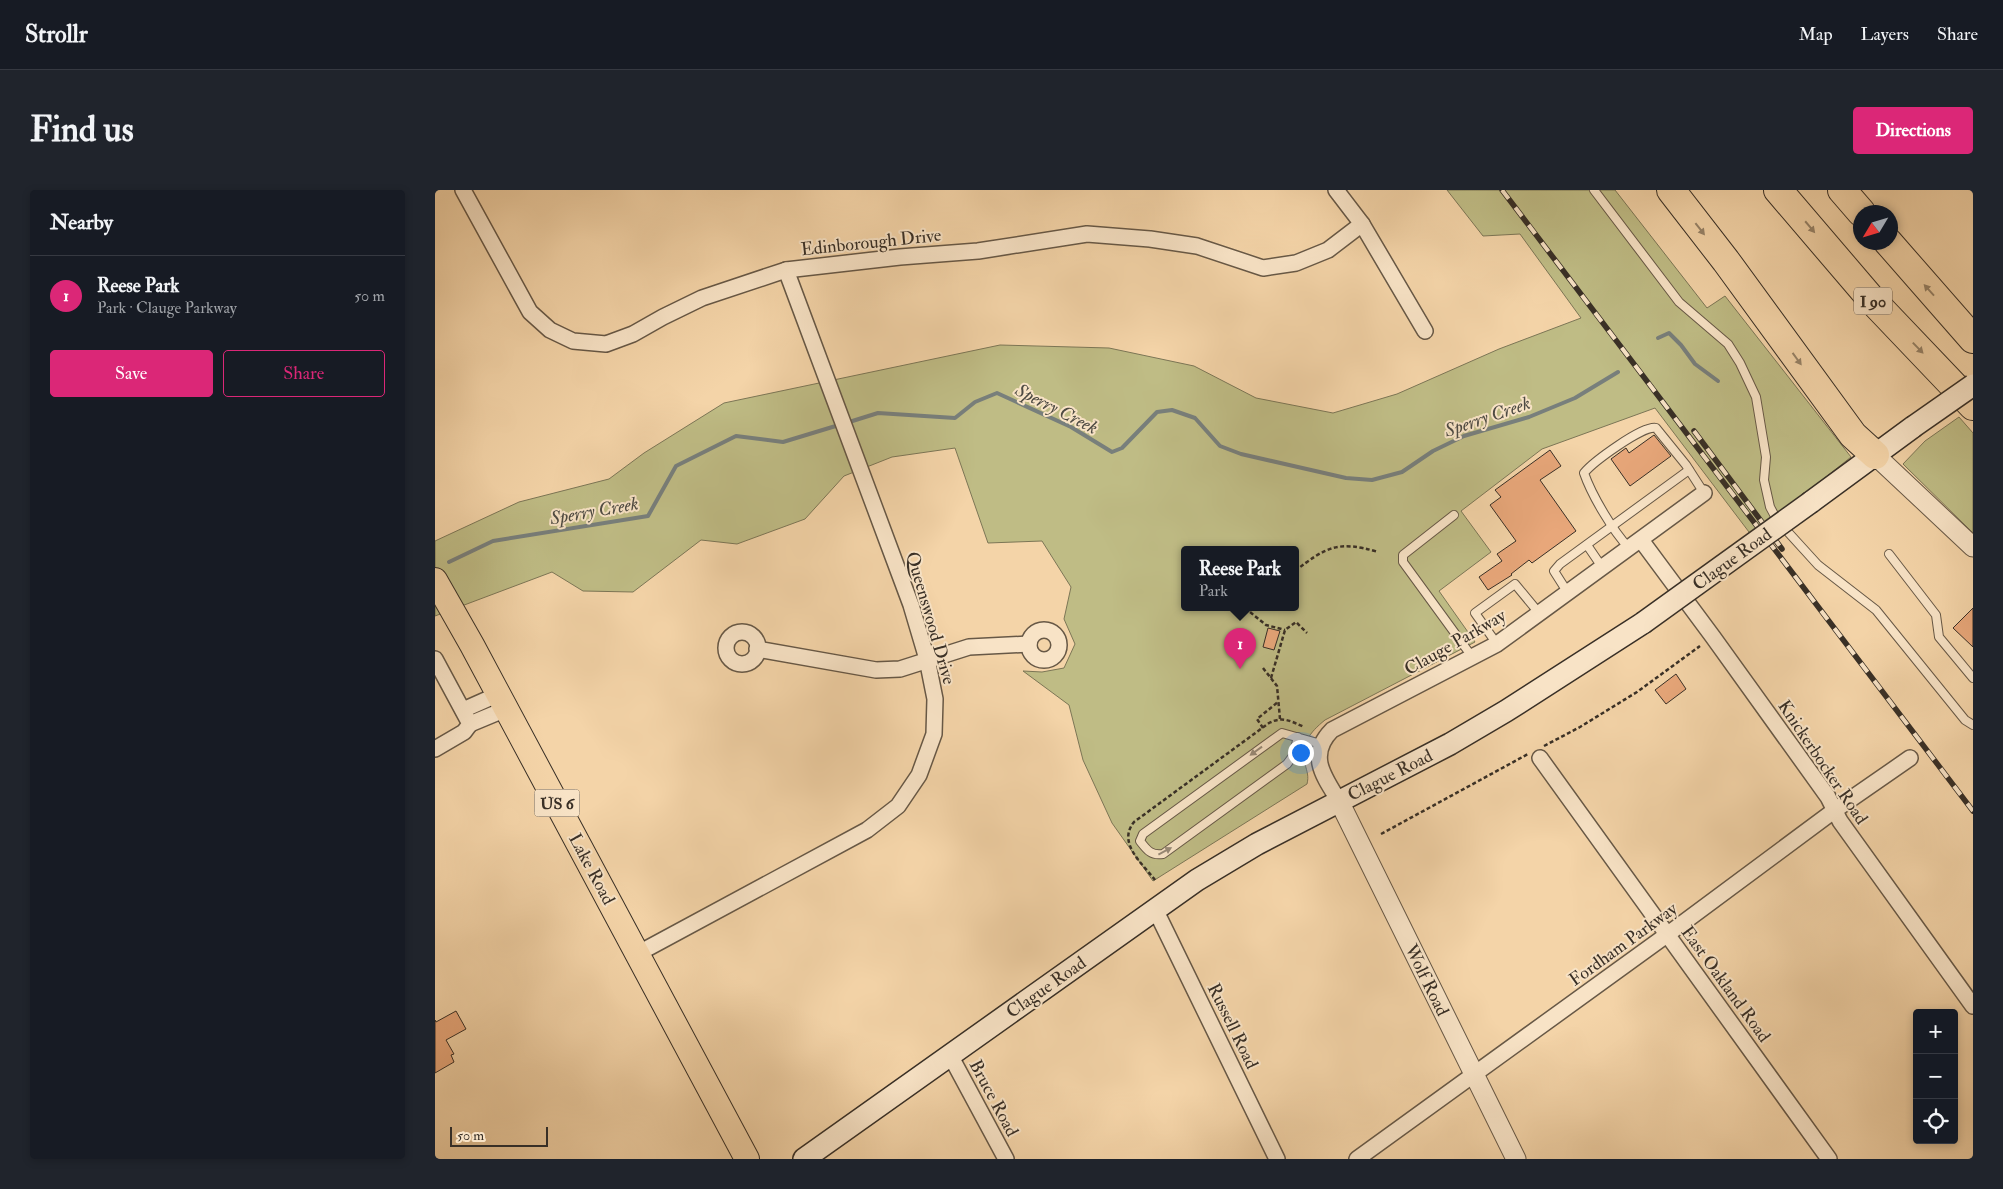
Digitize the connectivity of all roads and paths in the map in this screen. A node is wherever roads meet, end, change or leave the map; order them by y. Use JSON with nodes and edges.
{"nodes":[{"id":1,"x":463,"y":190,"type":"edge"},
{"id":2,"x":1336,"y":190,"type":"edge"},
{"id":3,"x":1594,"y":190,"type":"edge"},
{"id":4,"x":1671,"y":190,"type":"edge"},
{"id":5,"x":1778,"y":190,"type":"edge"},
{"id":6,"x":1842,"y":190,"type":"edge"},
{"id":7,"x":1855,"y":205,"type":"edge"},
{"id":8,"x":1362,"y":224,"type":"junction"},
{"id":9,"x":1895,"y":250,"type":"edge"},
{"id":10,"x":786,"y":270,"type":"junction"},
{"id":11,"x":1425,"y":332,"type":"dead end"},
{"id":12,"x":1973,"y":339,"type":"edge"},
{"id":13,"x":1973,"y":385,"type":"edge"},
{"id":14,"x":1973,"y":406,"type":"edge"},
{"id":15,"x":1875,"y":456,"type":"junction"},
{"id":16,"x":1689,"y":470,"type":"junction"},
{"id":17,"x":1704,"y":493,"type":"joint"},
{"id":18,"x":1454,"y":515,"type":"dead end"},
{"id":19,"x":1613,"y":526,"type":"junction"},
{"id":20,"x":1635,"y":544,"type":"junction"},
{"id":21,"x":1587,"y":545,"type":"junction"},
{"id":22,"x":1973,"y":547,"type":"edge"},
{"id":23,"x":1377,"y":552,"type":"dead end"},
{"id":24,"x":1889,"y":554,"type":"dead end"},
{"id":25,"x":1602,"y":567,"type":"junction"},
{"id":26,"x":1299,"y":568,"type":"edge"},
{"id":27,"x":435,"y":580,"type":"edge"},
{"id":28,"x":1568,"y":593,"type":"junction"},
{"id":29,"x":1249,"y":611,"type":"edge"},
{"id":30,"x":1539,"y":613,"type":"junction"},
{"id":31,"x":1285,"y":630,"type":"junction"},
{"id":32,"x":1307,"y":633,"type":"dead end"},
{"id":33,"x":1029,"y":644,"type":"dead end"},
{"id":34,"x":1497,"y":644,"type":"junction"},
{"id":35,"x":757,"y":649,"type":"dead end"},
{"id":36,"x":1473,"y":658,"type":"junction"},
{"id":37,"x":435,"y":659,"type":"edge"},
{"id":38,"x":927,"y":659,"type":"junction"},
{"id":39,"x":1263,"y":668,"type":"dead end"},
{"id":40,"x":1271,"y":678,"type":"junction"},
{"id":41,"x":1973,"y":678,"type":"edge"},
{"id":42,"x":503,"y":701,"type":"junction"},
{"id":43,"x":1279,"y":702,"type":"junction"},
{"id":44,"x":466,"y":717,"type":"junction"},
{"id":45,"x":1280,"y":719,"type":"dead end"},
{"id":46,"x":1973,"y":725,"type":"edge"},
{"id":47,"x":1263,"y":728,"type":"dead end"},
{"id":48,"x":1298,"y":737,"type":"junction"},
{"id":49,"x":1321,"y":744,"type":"junction"},
{"id":50,"x":435,"y":749,"type":"edge"},
{"id":51,"x":1540,"y":758,"type":"dead end"},
{"id":52,"x":1909,"y":758,"type":"dead end"},
{"id":53,"x":1339,"y":801,"type":"junction"},
{"id":54,"x":1835,"y":810,"type":"junction"},
{"id":55,"x":1155,"y":909,"type":"junction"},
{"id":56,"x":1668,"y":934,"type":"junction"},
{"id":57,"x":637,"y":954,"type":"junction"},
{"id":58,"x":1973,"y":1006,"type":"edge"},
{"id":59,"x":950,"y":1054,"type":"junction"},
{"id":60,"x":1474,"y":1074,"type":"junction"},
{"id":61,"x":747,"y":1159,"type":"edge"},
{"id":62,"x":804,"y":1159,"type":"edge"},
{"id":63,"x":1006,"y":1159,"type":"edge"},
{"id":64,"x":1277,"y":1159,"type":"edge"},
{"id":65,"x":1357,"y":1159,"type":"edge"},
{"id":66,"x":1516,"y":1159,"type":"edge"},
{"id":67,"x":1829,"y":1159,"type":"edge"}],
"edges":[{"from":1,"to":10,"type":"street","name":"Edinborough Drive"},
{"from":2,"to":8,"type":"street"},
{"from":3,"to":46,"type":"lane"},
{"from":4,"to":15,"type":"highway","one_way":true},
{"from":5,"to":14,"type":"highway","number":"I 90","one_way":true},
{"from":6,"to":7,"type":"highway"},
{"from":8,"to":10,"type":"street","name":"Edinborough Drive"},
{"from":8,"to":11,"type":"street"},
{"from":12,"to":9,"type":"highway","one_way":true},
{"from":10,"to":38,"type":"street","name":"Queenswood Drive"},
{"from":13,"to":15,"type":"main road","name":"Clague Road","bridge":true},
{"from":15,"to":22,"type":"street"},
{"from":15,"to":53,"type":"main road","name":"Clague Road","bridge":true},
{"from":16,"to":17,"type":"lane"},
{"from":16,"to":19,"type":"lane"},
{"from":16,"to":19,"type":"lane"},
{"from":17,"to":20,"type":"street","name":"Clauge Parkway"},
{"from":18,"to":36,"type":"lane"},
{"from":19,"to":20,"type":"lane"},
{"from":19,"to":21,"type":"lane"},
{"from":20,"to":25,"type":"street","name":"Clauge Parkway"},
{"from":20,"to":54,"type":"street","name":"Knickerbocker Road"},
{"from":21,"to":25,"type":"lane"},
{"from":21,"to":28,"type":"lane"},
{"from":23,"to":26,"type":"path"},
{"from":24,"to":41,"type":"lane"},
{"from":25,"to":28,"type":"street","name":"Clauge Parkway"},
{"from":27,"to":42,"type":"main road","name":"Lake Road","number":"US 6"},
{"from":28,"to":30,"type":"street","name":"Clauge Parkway"},
{"from":29,"to":31,"type":"path"},
{"from":30,"to":34,"type":"street","name":"Clauge Parkway"},
{"from":30,"to":34,"type":"lane"},
{"from":31,"to":32,"type":"path"},
{"from":31,"to":40,"type":"path"},
{"from":33,"to":38,"type":"street"},
{"from":34,"to":36,"type":"street","name":"Clauge Parkway"},
{"from":35,"to":38,"type":"street"},
{"from":36,"to":49,"type":"street","name":"Clauge Parkway"},
{"from":37,"to":44,"type":"street"},
{"from":38,"to":57,"type":"street","name":"Queenswood Drive"},
{"from":39,"to":40,"type":"path"},
{"from":40,"to":43,"type":"path"},
{"from":42,"to":44,"type":"street"},
{"from":42,"to":57,"type":"main road","name":"Lake Road","number":"US 6"},
{"from":43,"to":45,"type":"path"},
{"from":43,"to":47,"type":"path"},
{"from":44,"to":50,"type":"street"},
{"from":48,"to":48,"type":"lane","one_way":true},
{"from":48,"to":49,"type":"lane"},
{"from":49,"to":53,"type":"street"},
{"from":51,"to":56,"type":"street","name":"East Oakland Road"},
{"from":52,"to":54,"type":"street","name":"Fordham Parkway"},
{"from":53,"to":55,"type":"main road","name":"Clague Road"},
{"from":53,"to":60,"type":"street","name":"Wolf Road"},
{"from":54,"to":56,"type":"street","name":"Fordham Parkway"},
{"from":54,"to":58,"type":"street","name":"Knickerbocker Road"},
{"from":55,"to":59,"type":"main road","name":"Clague Road"},
{"from":55,"to":64,"type":"street","name":"Russell Road"},
{"from":56,"to":60,"type":"street","name":"Fordham Parkway"},
{"from":56,"to":67,"type":"street","name":"East Oakland Road"},
{"from":57,"to":61,"type":"main road","name":"Lake Road","number":"US 6"},
{"from":59,"to":62,"type":"main road","name":"Clague Road"},
{"from":59,"to":63,"type":"street","name":"Bruce Road"},
{"from":60,"to":65,"type":"street","name":"Fordham Parkway"},
{"from":60,"to":66,"type":"street","name":"Wolf Road"}]}
